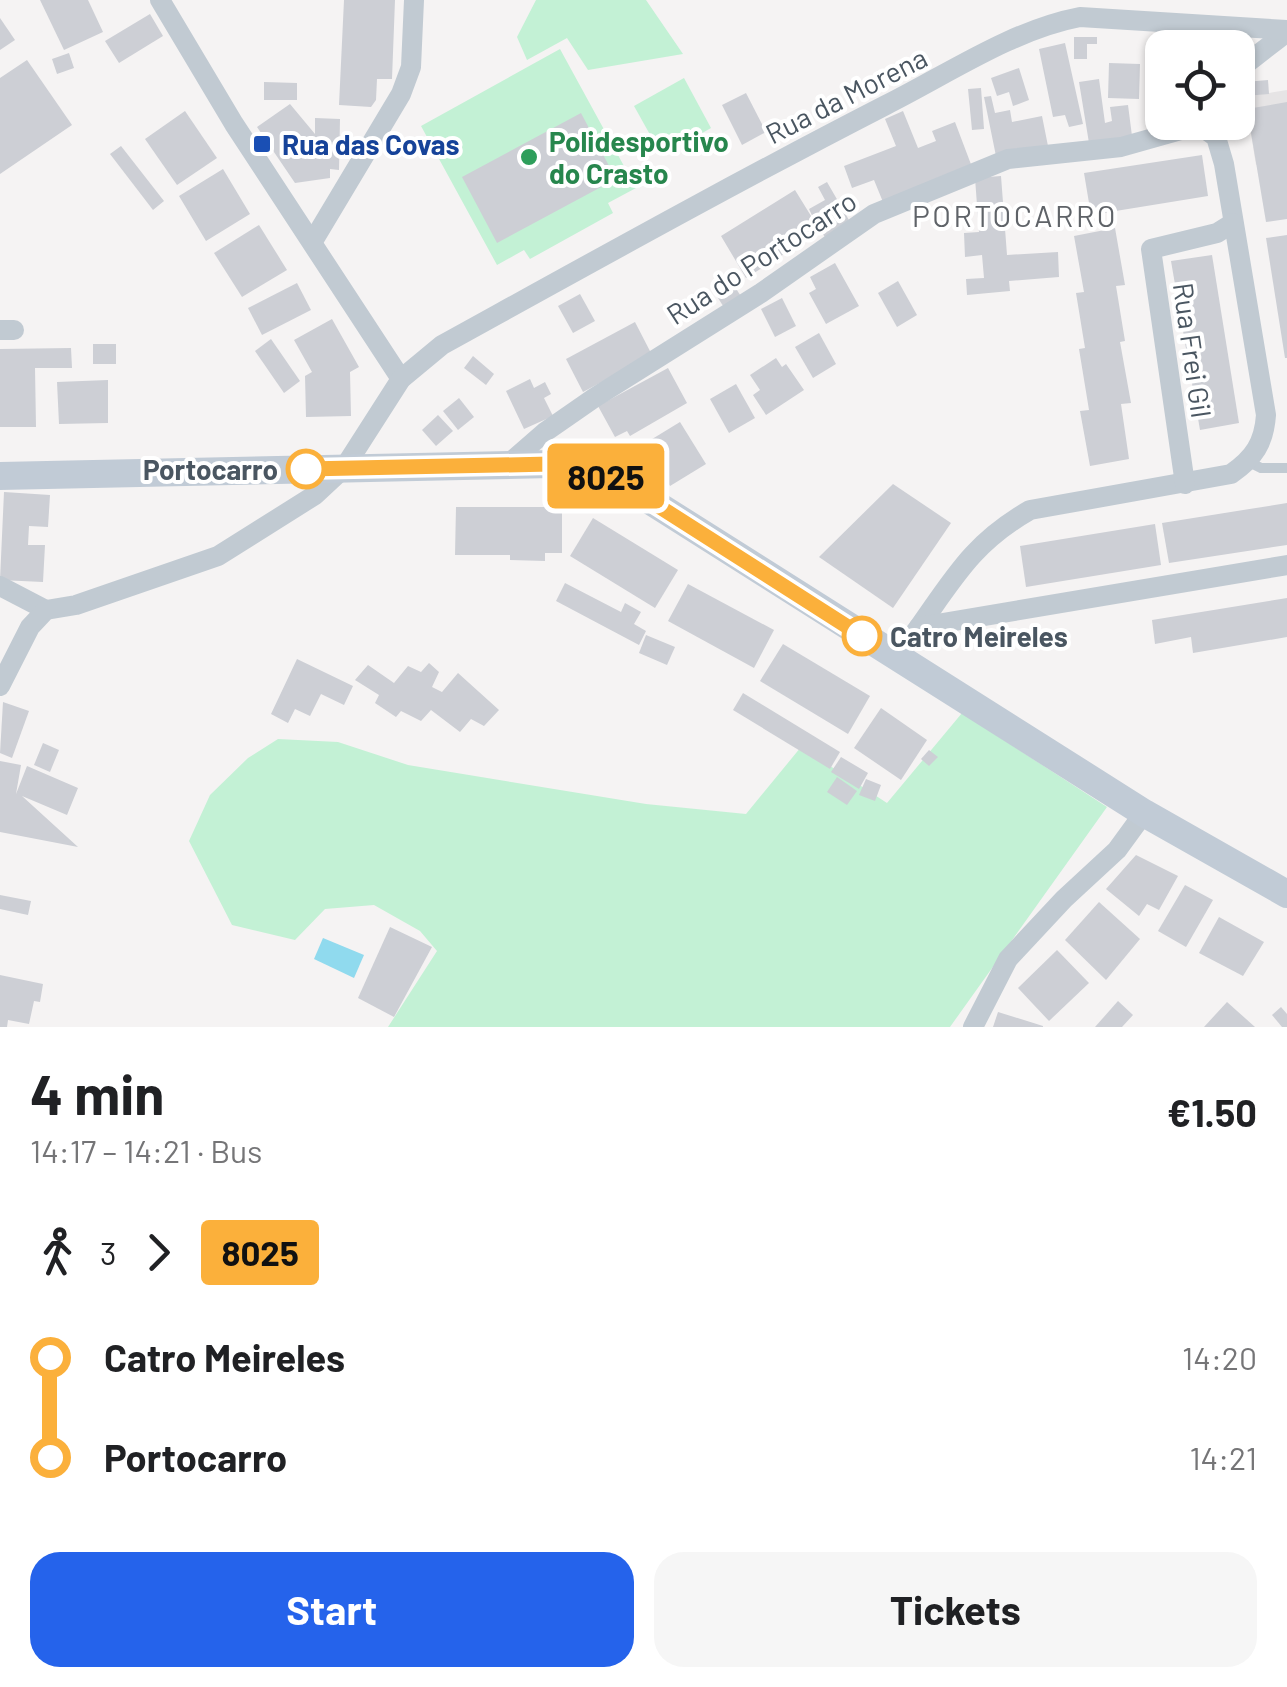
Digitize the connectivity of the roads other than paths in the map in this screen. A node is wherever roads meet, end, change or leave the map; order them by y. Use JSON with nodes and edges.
{"nodes":[{"id":1,"x":160,"y":0,"type":"edge"},
{"id":2,"x":414,"y":0,"type":"edge"},
{"id":3,"x":1287,"y":31,"type":"edge"},
{"id":4,"x":1255,"y":56,"type":"edge"},
{"id":5,"x":1145,"y":139,"type":"edge"},
{"id":6,"x":1217,"y":140,"type":"edge"},
{"id":7,"x":1233,"y":224,"type":"junction"},
{"id":8,"x":312,"y":241,"type":"junction"},
{"id":9,"x":401,"y":379,"type":"junction"},
{"id":10,"x":1249,"y":462,"type":"junction"},
{"id":11,"x":507,"y":465,"type":"junction"},
{"id":12,"x":344,"y":468,"type":"junction"},
{"id":13,"x":1287,"y":468,"type":"edge"},
{"id":14,"x":0,"y":476,"type":"edge"},
{"id":15,"x":1185,"y":484,"type":"junction"},
{"id":16,"x":1287,"y":565,"type":"edge"},
{"id":17,"x":2,"y":584,"type":"edge"},
{"id":18,"x":46,"y":610,"type":"junction"},
{"id":19,"x":920,"y":626,"type":"junction"},
{"id":20,"x":896,"y":658,"type":"junction"},
{"id":21,"x":0,"y":686,"type":"edge"},
{"id":22,"x":1144,"y":813,"type":"junction"},
{"id":23,"x":1287,"y":894,"type":"edge"},
{"id":24,"x":973,"y":1027,"type":"edge"}],
"edges":[{"from":1,"to":8,"type":"street"},
{"from":2,"to":8,"type":"street"},
{"from":3,"to":4,"type":"street"},
{"from":3,"to":9,"type":"street","name":"Rua da Morena"},
{"from":5,"to":11,"type":"street","name":"Rua do Portocarro"},
{"from":6,"to":7,"type":"street"},
{"from":7,"to":10,"type":"street"},
{"from":7,"to":15,"type":"street","name":"Rua Frei Gil"},
{"from":8,"to":9,"type":"street"},
{"from":9,"to":12,"type":"street","name":"Rua da Morena"},
{"from":10,"to":13,"type":"lane"},
{"from":10,"to":15,"type":"street"},
{"from":11,"to":12,"type":"main road"},
{"from":11,"to":20,"type":"main road"},
{"from":12,"to":14,"type":"main road"},
{"from":12,"to":18,"type":"street","name":"Rua da Morena"},
{"from":15,"to":19,"type":"street"},
{"from":16,"to":19,"type":"street"},
{"from":17,"to":18,"type":"street"},
{"from":18,"to":21,"type":"street"},
{"from":19,"to":20,"type":"street"},
{"from":20,"to":22,"type":"main road"},
{"from":22,"to":23,"type":"main road"},
{"from":22,"to":24,"type":"street"}]}
